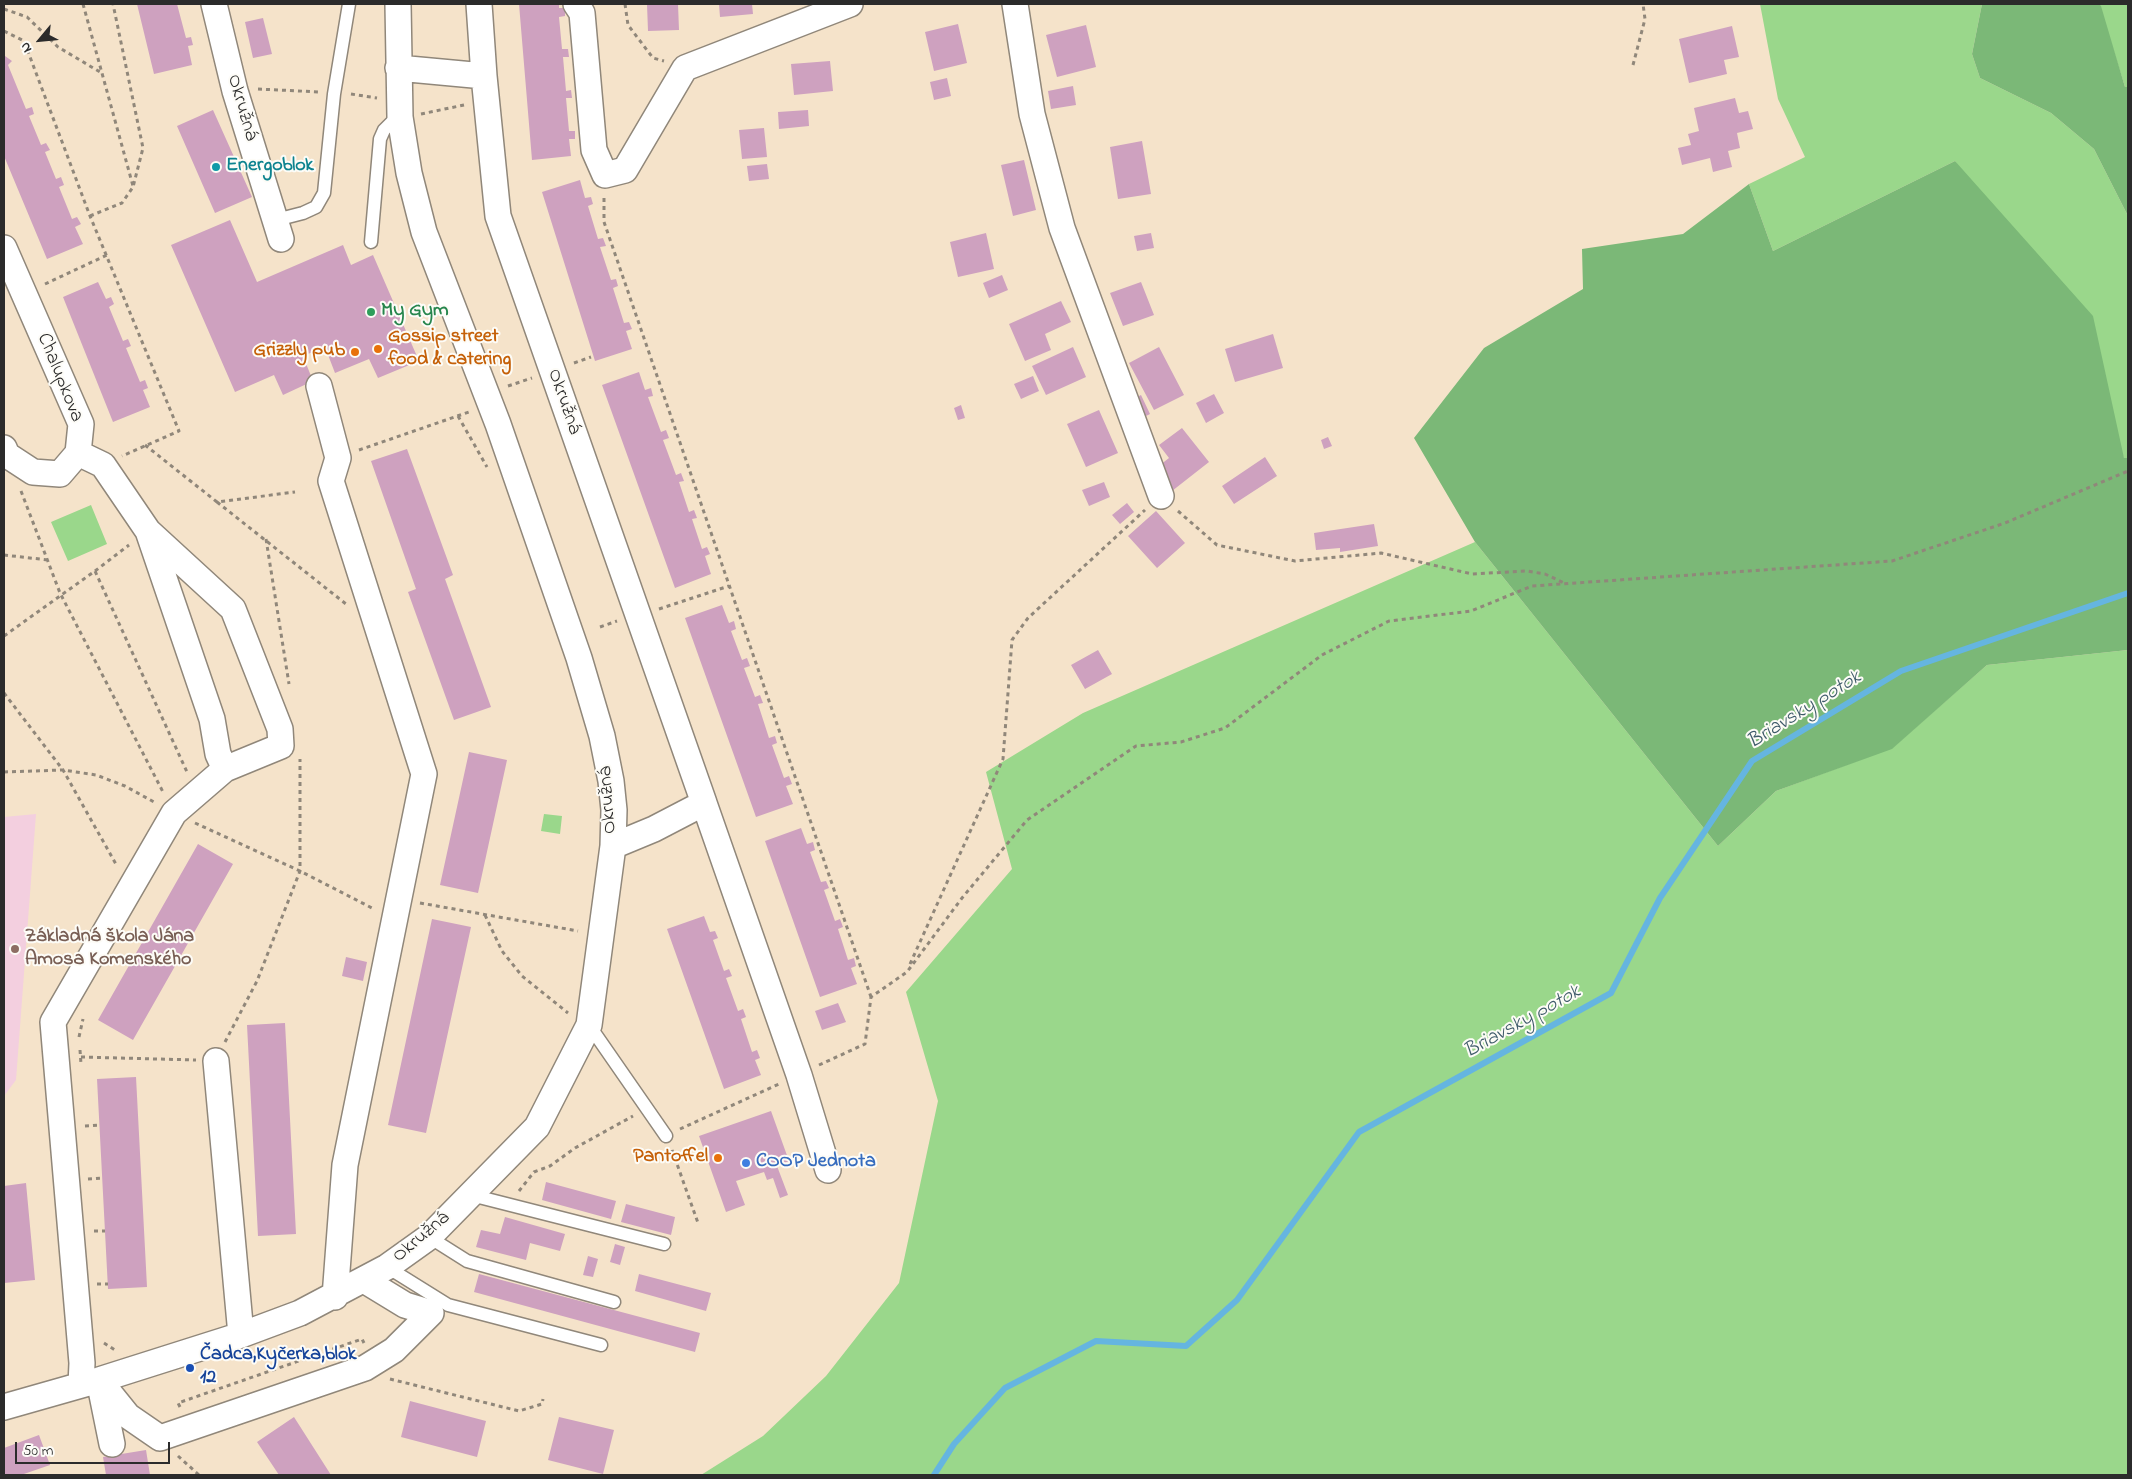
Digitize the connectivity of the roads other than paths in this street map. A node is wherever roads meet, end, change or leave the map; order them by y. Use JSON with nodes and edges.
{"nodes":[{"id":1,"x":214,"y":4,"type":"edge"},
{"id":2,"x":349,"y":4,"type":"edge"},
{"id":3,"x":398,"y":4,"type":"edge"},
{"id":4,"x":479,"y":4,"type":"edge"},
{"id":5,"x":576,"y":4,"type":"edge"},
{"id":6,"x":850,"y":4,"type":"edge"},
{"id":7,"x":1015,"y":4,"type":"edge"},
{"id":8,"x":398,"y":68,"type":"junction"},
{"id":9,"x":485,"y":88,"type":"junction"},
{"id":10,"x":401,"y":109,"type":"junction"},
{"id":11,"x":278,"y":230,"type":"joint"},
{"id":12,"x":372,"y":242,"type":"dead end"},
{"id":13,"x":4,"y":248,"type":"edge"},
{"id":14,"x":319,"y":386,"type":"dead end"},
{"id":15,"x":4,"y":448,"type":"edge"},
{"id":16,"x":78,"y":453,"type":"junction"},
{"id":17,"x":1161,"y":496,"type":"road end"},
{"id":18,"x":138,"y":538,"type":"junction"},
{"id":19,"x":225,"y":769,"type":"junction"},
{"id":20,"x":704,"y":803,"type":"junction"},
{"id":21,"x":613,"y":846,"type":"junction"},
{"id":22,"x":589,"y":1025,"type":"junction"},
{"id":23,"x":216,"y":1061,"type":"road end"},
{"id":24,"x":666,"y":1136,"type":"road end"},
{"id":25,"x":828,"y":1170,"type":"dead end"},
{"id":26,"x":471,"y":1195,"type":"junction"},
{"id":27,"x":429,"y":1237,"type":"junction"},
{"id":28,"x":664,"y":1244,"type":"dead end"},
{"id":29,"x":387,"y":1267,"type":"junction"},
{"id":30,"x":364,"y":1280,"type":"junction"},
{"id":31,"x":335,"y":1297,"type":"junction"},
{"id":32,"x":614,"y":1302,"type":"dead end"},
{"id":33,"x":240,"y":1336,"type":"junction"},
{"id":34,"x":601,"y":1345,"type":"dead end"},
{"id":35,"x":90,"y":1383,"type":"junction"},
{"id":36,"x":4,"y":1407,"type":"edge"},
{"id":37,"x":112,"y":1444,"type":"dead end"}],
"edges":[{"from":1,"to":11,"type":"street","name":"Okružná"},
{"from":2,"to":11,"type":"lane"},
{"from":3,"to":8,"type":"street","name":"Okružná"},
{"from":4,"to":9,"type":"street","name":"Okružná"},
{"from":5,"to":6,"type":"street"},
{"from":7,"to":17,"type":"street"},
{"from":8,"to":9,"type":"street"},
{"from":8,"to":10,"type":"street","name":"Okružná"},
{"from":9,"to":20,"type":"street","name":"Okružná"},
{"from":10,"to":12,"type":"lane"},
{"from":10,"to":21,"type":"street","name":"Okružná"},
{"from":13,"to":16,"type":"street","name":"Chalupkova"},
{"from":14,"to":31,"type":"street"},
{"from":15,"to":16,"type":"street","name":"Chalupkova"},
{"from":16,"to":18,"type":"street"},
{"from":18,"to":19,"type":"street"},
{"from":18,"to":19,"type":"street"},
{"from":19,"to":35,"type":"street"},
{"from":20,"to":21,"type":"street","name":"Okružná"},
{"from":20,"to":25,"type":"street","name":"Okružná"},
{"from":21,"to":22,"type":"street","name":"Okružná"},
{"from":22,"to":24,"type":"lane"},
{"from":22,"to":26,"type":"street","name":"Okružná"},
{"from":23,"to":33,"type":"street"},
{"from":26,"to":27,"type":"street","name":"Okružná"},
{"from":26,"to":28,"type":"lane"},
{"from":27,"to":29,"type":"street","name":"Okružná"},
{"from":27,"to":32,"type":"lane"},
{"from":29,"to":30,"type":"street","name":"Okružná"},
{"from":29,"to":34,"type":"lane"},
{"from":30,"to":31,"type":"street","name":"Okružná"},
{"from":30,"to":35,"type":"street"},
{"from":31,"to":33,"type":"street","name":"Okružná"},
{"from":33,"to":35,"type":"street","name":"Okružná"},
{"from":35,"to":36,"type":"street","name":"Okružná"},
{"from":35,"to":37,"type":"street"}]}
